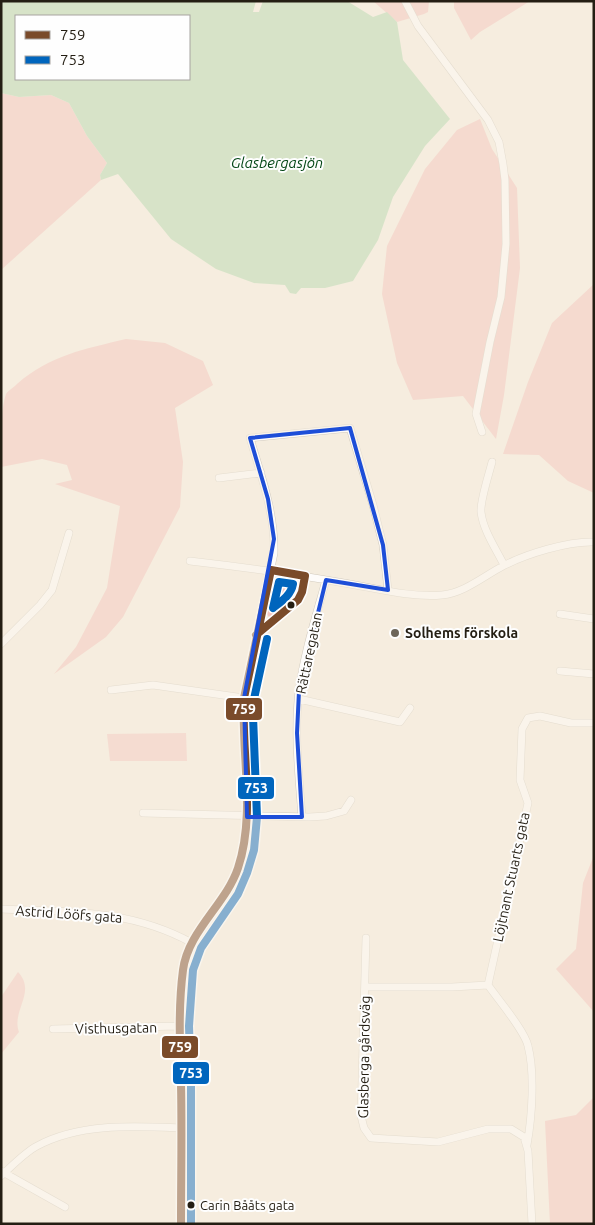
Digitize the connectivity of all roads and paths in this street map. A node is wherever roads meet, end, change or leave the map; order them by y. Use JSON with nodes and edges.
{"nodes":[{"id":1,"x":405,"y":1,"type":"edge"},
{"id":2,"x":482,"y":432,"type":"dead end"},
{"id":3,"x":492,"y":462,"type":"dead end"},
{"id":4,"x":261,"y":473,"type":"junction"},
{"id":5,"x":219,"y":478,"type":"dead end"},
{"id":6,"x":69,"y":533,"type":"dead end"},
{"id":7,"x":594,"y":542,"type":"edge"},
{"id":8,"x":190,"y":561,"type":"dead end"},
{"id":9,"x":504,"y":565,"type":"junction"},
{"id":10,"x":270,"y":570,"type":"junction"},
{"id":11,"x":305,"y":576,"type":"junction"},
{"id":12,"x":326,"y":580,"type":"junction"},
{"id":13,"x":388,"y":590,"type":"junction"},
{"id":14,"x":560,"y":614,"type":"dead end"},
{"id":15,"x":594,"y":619,"type":"edge"},
{"id":16,"x":256,"y":635,"type":"junction"},
{"id":17,"x":1,"y":644,"type":"edge"},
{"id":18,"x":560,"y":671,"type":"dead end"},
{"id":19,"x":594,"y":674,"type":"edge"},
{"id":20,"x":111,"y":690,"type":"dead end"},
{"id":21,"x":244,"y":698,"type":"junction"},
{"id":22,"x":299,"y":699,"type":"junction"},
{"id":23,"x":410,"y":708,"type":"dead end"},
{"id":24,"x":594,"y":723,"type":"edge"},
{"id":25,"x":351,"y":800,"type":"dead end"},
{"id":26,"x":143,"y":813,"type":"dead end"},
{"id":27,"x":247,"y":817,"type":"junction"},
{"id":28,"x":302,"y":817,"type":"junction"},
{"id":29,"x":1,"y":909,"type":"edge"},
{"id":30,"x":366,"y":938,"type":"dead end"},
{"id":31,"x":192,"y":944,"type":"junction"},
{"id":32,"x":488,"y":985,"type":"junction"},
{"id":33,"x":365,"y":987,"type":"junction"},
{"id":34,"x":178,"y":1026,"type":"junction"},
{"id":35,"x":53,"y":1029,"type":"dead end"},
{"id":36,"x":180,"y":1128,"type":"junction"},
{"id":37,"x":527,"y":1145,"type":"junction"},
{"id":38,"x":2,"y":1173,"type":"edge"},
{"id":39,"x":66,"y":1207,"type":"dead end"},
{"id":40,"x":181,"y":1224,"type":"edge"},
{"id":41,"x":532,"y":1224,"type":"edge"}],
"edges":[{"from":1,"to":2,"type":"street"},
{"from":3,"to":9,"type":"street"},
{"from":4,"to":5,"type":"street"},
{"from":4,"to":10,"type":"street"},
{"from":4,"to":13,"type":"street"},
{"from":6,"to":17,"type":"street"},
{"from":7,"to":9,"type":"street"},
{"from":8,"to":10,"type":"street"},
{"from":9,"to":13,"type":"street"},
{"from":10,"to":11,"type":"street"},
{"from":10,"to":16,"type":"street"},
{"from":11,"to":12,"type":"street"},
{"from":11,"to":16,"type":"street"},
{"from":12,"to":13,"type":"street"},
{"from":12,"to":22,"type":"street","name":"Rättaregatan"},
{"from":14,"to":15,"type":"street"},
{"from":16,"to":21,"type":"street"},
{"from":18,"to":19,"type":"street"},
{"from":20,"to":21,"type":"street"},
{"from":21,"to":27,"type":"street"},
{"from":22,"to":23,"type":"street"},
{"from":22,"to":28,"type":"street","name":"Rättaregatan"},
{"from":24,"to":32,"type":"street","name":"Löjtnant Stuarts gata"},
{"from":25,"to":28,"type":"street"},
{"from":26,"to":27,"type":"street"},
{"from":27,"to":28,"type":"street"},
{"from":27,"to":31,"type":"street"},
{"from":29,"to":31,"type":"street","name":"Astrid Lööfs gata"},
{"from":30,"to":33,"type":"street","name":"Glasberga gårdsväg"},
{"from":31,"to":34,"type":"street"},
{"from":32,"to":33,"type":"street"},
{"from":32,"to":37,"type":"street"},
{"from":33,"to":37,"type":"street","name":"Glasberga gårdsväg"},
{"from":34,"to":35,"type":"street","name":"Visthusgatan"},
{"from":34,"to":36,"type":"street"},
{"from":36,"to":38,"type":"street"},
{"from":36,"to":40,"type":"street"},
{"from":37,"to":41,"type":"street"},
{"from":38,"to":39,"type":"street"}]}
